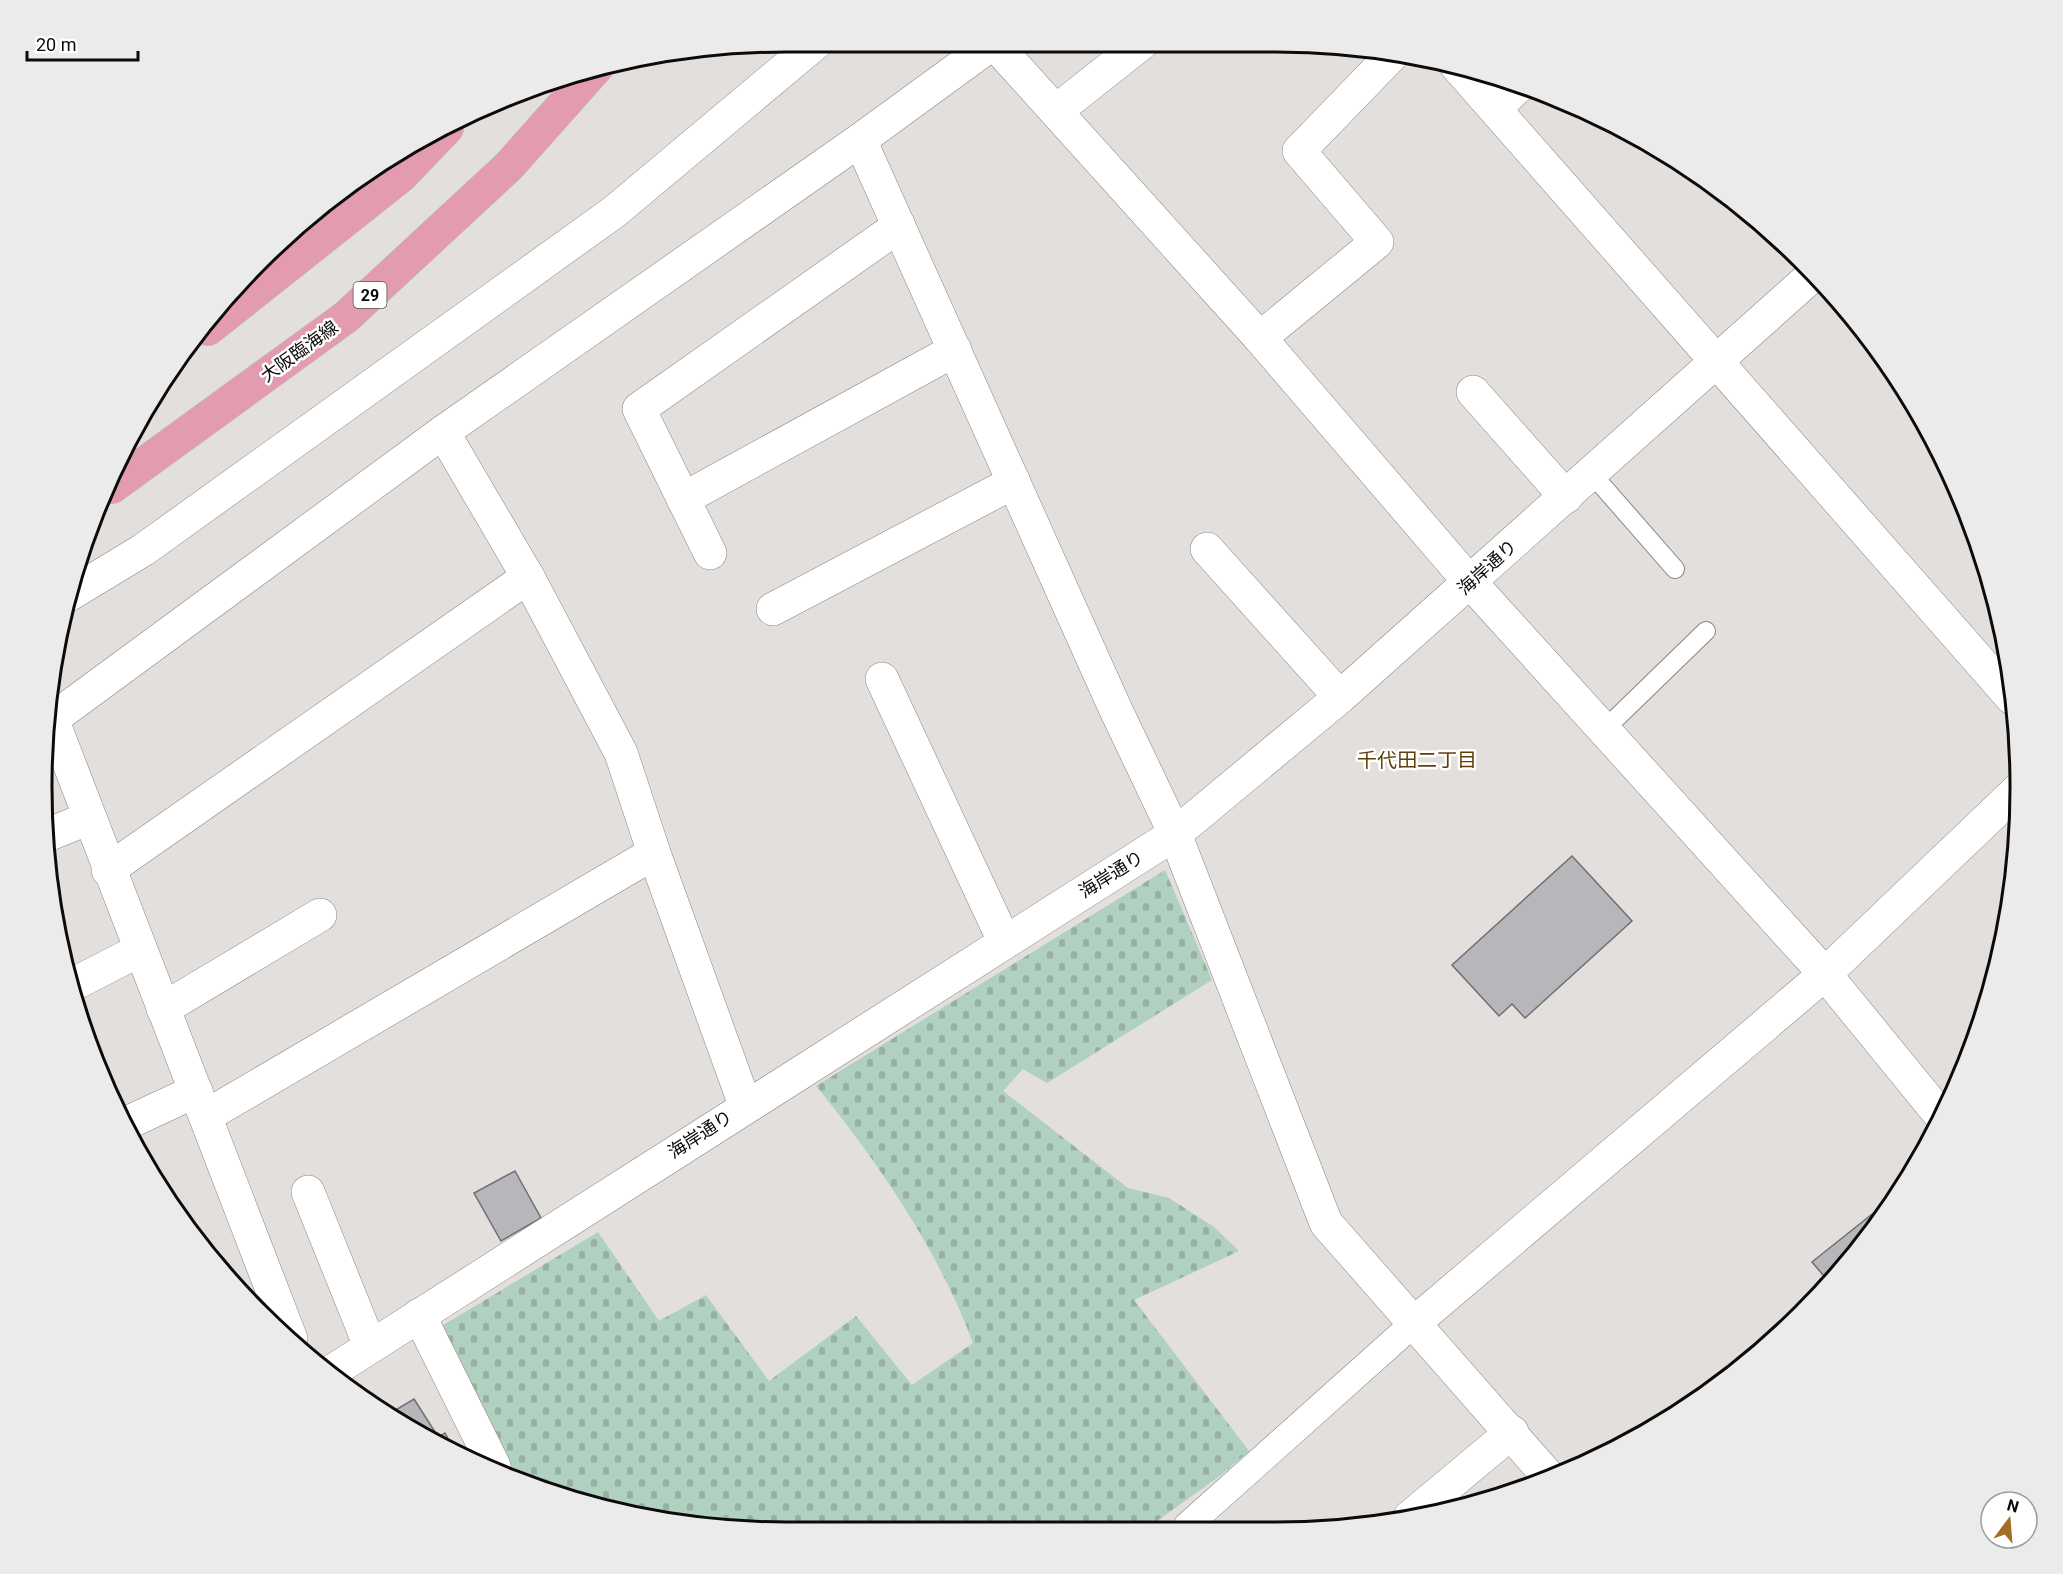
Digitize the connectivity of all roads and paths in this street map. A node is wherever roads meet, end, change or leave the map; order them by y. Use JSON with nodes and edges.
{"nodes":[{"id":1,"x":805,"y":52,"type":"edge"},
{"id":2,"x":982,"y":52,"type":"edge"},
{"id":3,"x":1002,"y":52,"type":"edge"},
{"id":4,"x":1131,"y":52,"type":"edge"},
{"id":5,"x":1386,"y":61,"type":"edge"},
{"id":6,"x":1468,"y":79,"type":"edge"},
{"id":7,"x":584,"y":82,"type":"edge"},
{"id":8,"x":1513,"y":91,"type":"edge"},
{"id":9,"x":1494,"y":108,"type":"junction"},
{"id":10,"x":1056,"y":111,"type":"junction"},
{"id":11,"x":860,"y":140,"type":"junction"},
{"id":12,"x":430,"y":145,"type":"edge"},
{"id":13,"x":401,"y":176,"type":"junction"},
{"id":14,"x":899,"y":226,"type":"junction"},
{"id":15,"x":294,"y":244,"type":"edge"},
{"id":16,"x":1807,"y":280,"type":"edge"},
{"id":17,"x":224,"y":317,"type":"edge"},
{"id":18,"x":1260,"y":338,"type":"junction"},
{"id":19,"x":955,"y":350,"type":"junction"},
{"id":20,"x":1715,"y":362,"type":"junction"},
{"id":21,"x":1473,"y":392,"type":"dead end"},
{"id":22,"x":443,"y":432,"type":"junction"},
{"id":23,"x":1592,"y":474,"type":"junction"},
{"id":24,"x":119,"y":482,"type":"edge"},
{"id":25,"x":1014,"y":482,"type":"junction"},
{"id":26,"x":1566,"y":497,"type":"junction"},
{"id":27,"x":683,"y":499,"type":"junction"},
{"id":28,"x":1207,"y":549,"type":"dead end"},
{"id":29,"x":710,"y":553,"type":"dead end"},
{"id":30,"x":1675,"y":569,"type":"dead end"},
{"id":31,"x":528,"y":577,"type":"junction"},
{"id":32,"x":1470,"y":583,"type":"junction"},
{"id":33,"x":81,"y":588,"type":"edge"},
{"id":34,"x":773,"y":609,"type":"dead end"},
{"id":35,"x":1706,"y":631,"type":"dead end"},
{"id":36,"x":882,"y":679,"type":"dead end"},
{"id":37,"x":2004,"y":688,"type":"edge"},
{"id":38,"x":1341,"y":697,"type":"junction"},
{"id":39,"x":57,"y":715,"type":"edge"},
{"id":40,"x":55,"y":729,"type":"edge"},
{"id":41,"x":1605,"y":729,"type":"junction"},
{"id":42,"x":2010,"y":799,"type":"edge"},
{"id":43,"x":89,"y":818,"type":"junction"},
{"id":44,"x":54,"y":833,"type":"edge"},
{"id":45,"x":1174,"y":834,"type":"junction"},
{"id":46,"x":654,"y":853,"type":"junction"},
{"id":47,"x":108,"y":870,"type":"junction"},
{"id":48,"x":320,"y":915,"type":"dead end"},
{"id":49,"x":998,"y":928,"type":"dead end"},
{"id":50,"x":140,"y":950,"type":"junction"},
{"id":51,"x":1825,"y":974,"type":"junction"},
{"id":52,"x":79,"y":981,"type":"edge"},
{"id":53,"x":163,"y":1009,"type":"junction"},
{"id":54,"x":201,"y":1104,"type":"junction"},
{"id":55,"x":745,"y":1105,"type":"junction"},
{"id":56,"x":1936,"y":1110,"type":"edge"},
{"id":57,"x":133,"y":1121,"type":"edge"},
{"id":58,"x":308,"y":1192,"type":"dead end"},
{"id":59,"x":419,"y":1315,"type":"junction"},
{"id":60,"x":284,"y":1321,"type":"edge"},
{"id":61,"x":1413,"y":1324,"type":"junction"},
{"id":62,"x":370,"y":1346,"type":"junction"},
{"id":63,"x":337,"y":1368,"type":"edge"},
{"id":64,"x":1512,"y":1432,"type":"junction"},
{"id":65,"x":491,"y":1459,"type":"edge"},
{"id":66,"x":1544,"y":1471,"type":"edge"},
{"id":67,"x":1423,"y":1506,"type":"edge"},
{"id":68,"x":1191,"y":1522,"type":"edge"}],
"edges":[{"from":1,"to":33,"type":"street"},
{"from":2,"to":11,"type":"street"},
{"from":3,"to":10,"type":"street"},
{"from":4,"to":10,"type":"street"},
{"from":5,"to":18,"type":"street"},
{"from":6,"to":9,"type":"street"},
{"from":7,"to":24,"type":"main road","name":"大阪臨海線","number":"29"},
{"from":8,"to":9,"type":"street"},
{"from":9,"to":20,"type":"street"},
{"from":10,"to":18,"type":"street"},
{"from":11,"to":14,"type":"street"},
{"from":11,"to":22,"type":"street"},
{"from":12,"to":13,"type":"main road"},
{"from":13,"to":15,"type":"street"},
{"from":13,"to":17,"type":"main road"},
{"from":14,"to":19,"type":"street"},
{"from":14,"to":27,"type":"street"},
{"from":16,"to":20,"type":"street","name":"海岸通り"},
{"from":18,"to":32,"type":"street"},
{"from":19,"to":25,"type":"street"},
{"from":19,"to":27,"type":"street"},
{"from":20,"to":23,"type":"street","name":"海岸通り"},
{"from":20,"to":37,"type":"street"},
{"from":21,"to":26,"type":"street"},
{"from":22,"to":31,"type":"street"},
{"from":22,"to":39,"type":"street"},
{"from":23,"to":26,"type":"street","name":"海岸通り"},
{"from":23,"to":30,"type":"lane"},
{"from":25,"to":34,"type":"street"},
{"from":25,"to":45,"type":"street"},
{"from":26,"to":32,"type":"street","name":"海岸通り"},
{"from":27,"to":29,"type":"street"},
{"from":28,"to":38,"type":"street"},
{"from":31,"to":46,"type":"street"},
{"from":31,"to":47,"type":"street"},
{"from":32,"to":38,"type":"street","name":"海岸通り"},
{"from":32,"to":41,"type":"street"},
{"from":35,"to":41,"type":"lane"},
{"from":36,"to":49,"type":"street"},
{"from":38,"to":45,"type":"street","name":"海岸通り"},
{"from":40,"to":43,"type":"street"},
{"from":41,"to":51,"type":"street"},
{"from":42,"to":51,"type":"street"},
{"from":43,"to":44,"type":"street"},
{"from":43,"to":47,"type":"street"},
{"from":45,"to":55,"type":"street","name":"海岸通り"},
{"from":45,"to":61,"type":"street"},
{"from":46,"to":54,"type":"street"},
{"from":46,"to":55,"type":"street"},
{"from":47,"to":50,"type":"street"},
{"from":48,"to":53,"type":"street"},
{"from":50,"to":52,"type":"street"},
{"from":50,"to":53,"type":"street"},
{"from":51,"to":56,"type":"street"},
{"from":51,"to":61,"type":"street"},
{"from":53,"to":54,"type":"street"},
{"from":54,"to":57,"type":"street"},
{"from":54,"to":60,"type":"street"},
{"from":55,"to":59,"type":"street","name":"海岸通り"},
{"from":58,"to":62,"type":"street"},
{"from":59,"to":62,"type":"street","name":"海岸通り"},
{"from":59,"to":65,"type":"street"},
{"from":61,"to":64,"type":"street"},
{"from":61,"to":68,"type":"street"},
{"from":62,"to":63,"type":"street","name":"海岸通り"},
{"from":64,"to":66,"type":"street"},
{"from":64,"to":67,"type":"street"}]}
